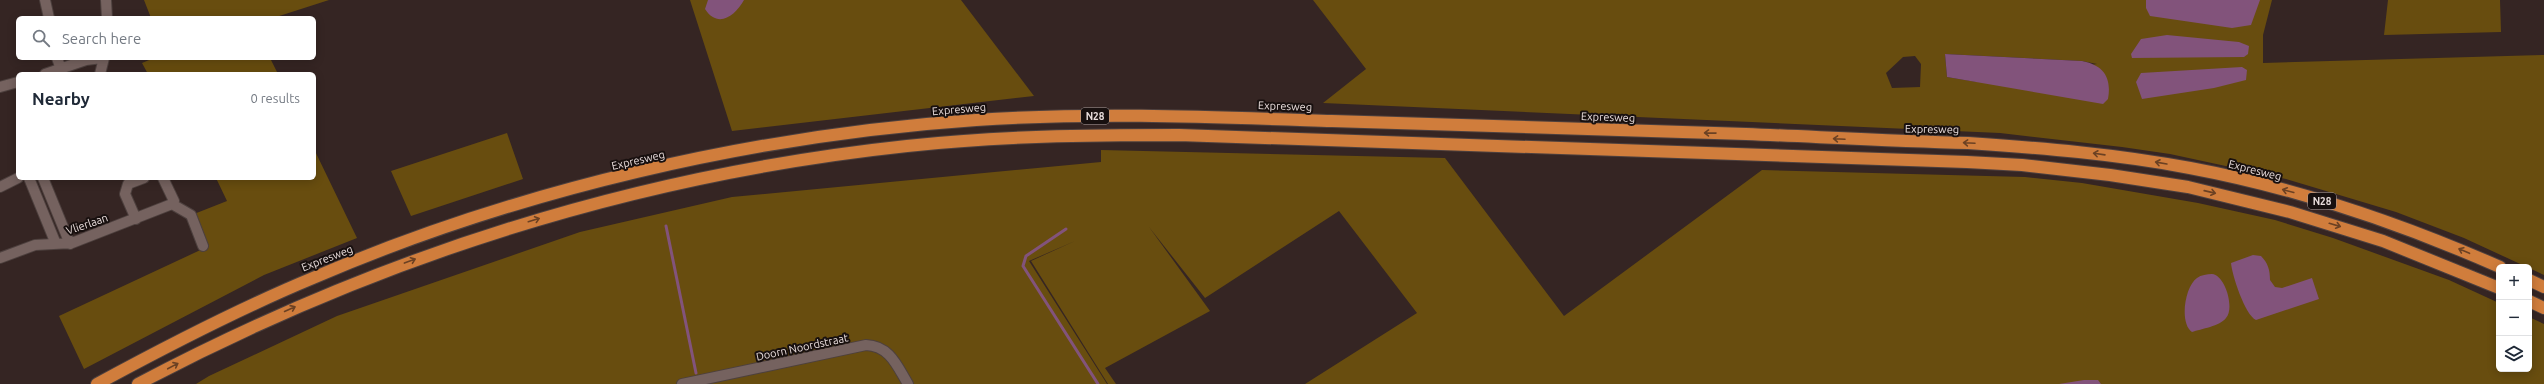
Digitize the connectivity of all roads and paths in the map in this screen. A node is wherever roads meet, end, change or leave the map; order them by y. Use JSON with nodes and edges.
{"nodes":[{"id":1,"x":45,"y":0,"type":"edge"},
{"id":2,"x":106,"y":0,"type":"edge"},
{"id":3,"x":49,"y":16,"type":"edge"},
{"id":4,"x":107,"y":16,"type":"edge"},
{"id":5,"x":58,"y":60,"type":"edge"},
{"id":6,"x":95,"y":60,"type":"edge"},
{"id":7,"x":103,"y":60,"type":"edge"},
{"id":8,"x":61,"y":68,"type":"junction"},
{"id":9,"x":50,"y":72,"type":"edge"},
{"id":10,"x":100,"y":72,"type":"edge"},
{"id":11,"x":16,"y":82,"type":"edge"},
{"id":12,"x":0,"y":86,"type":"edge"},
{"id":13,"x":16,"y":179,"type":"edge"},
{"id":14,"x":30,"y":180,"type":"edge"},
{"id":15,"x":44,"y":180,"type":"edge"},
{"id":16,"x":139,"y":180,"type":"edge"},
{"id":17,"x":164,"y":180,"type":"edge"},
{"id":18,"x":0,"y":187,"type":"edge"},
{"id":19,"x":172,"y":204,"type":"junction"},
{"id":20,"x":136,"y":219,"type":"junction"},
{"id":21,"x":56,"y":244,"type":"junction"},
{"id":22,"x":70,"y":244,"type":"junction"},
{"id":23,"x":203,"y":246,"type":"dead end"},
{"id":24,"x":0,"y":258,"type":"edge"},
{"id":25,"x":2496,"y":265,"type":"edge"},
{"id":26,"x":2532,"y":281,"type":"edge"},
{"id":27,"x":2544,"y":286,"type":"edge"},
{"id":28,"x":2496,"y":287,"type":"edge"},
{"id":29,"x":2532,"y":302,"type":"edge"},
{"id":30,"x":2544,"y":308,"type":"edge"},
{"id":31,"x":96,"y":384,"type":"edge"},
{"id":32,"x":138,"y":384,"type":"edge"},
{"id":33,"x":682,"y":384,"type":"edge"},
{"id":34,"x":908,"y":384,"type":"edge"}],
"edges":[{"from":1,"to":3,"type":"street"},
{"from":2,"to":4,"type":"street"},
{"from":5,"to":8,"type":"street"},
{"from":6,"to":8,"type":"street"},
{"from":7,"to":10,"type":"street"},
{"from":8,"to":9,"type":"street"},
{"from":11,"to":12,"type":"street"},
{"from":13,"to":18,"type":"street"},
{"from":14,"to":21,"type":"street"},
{"from":15,"to":22,"type":"street"},
{"from":16,"to":20,"type":"street"},
{"from":17,"to":19,"type":"street"},
{"from":19,"to":20,"type":"street","name":"Vlierlaan"},
{"from":19,"to":23,"type":"street"},
{"from":20,"to":22,"type":"street","name":"Vlierlaan"},
{"from":21,"to":22,"type":"street","name":"Vlierlaan"},
{"from":21,"to":24,"type":"street","name":"Vlierlaan"},
{"from":25,"to":31,"type":"highway","name":"Expresweg","number":"N28","one_way":true},
{"from":26,"to":27,"type":"highway"},
{"from":32,"to":28,"type":"highway","number":"N28","one_way":true},
{"from":29,"to":30,"type":"highway"},
{"from":33,"to":34,"type":"street","name":"Doorn Noordstraat"}]}
